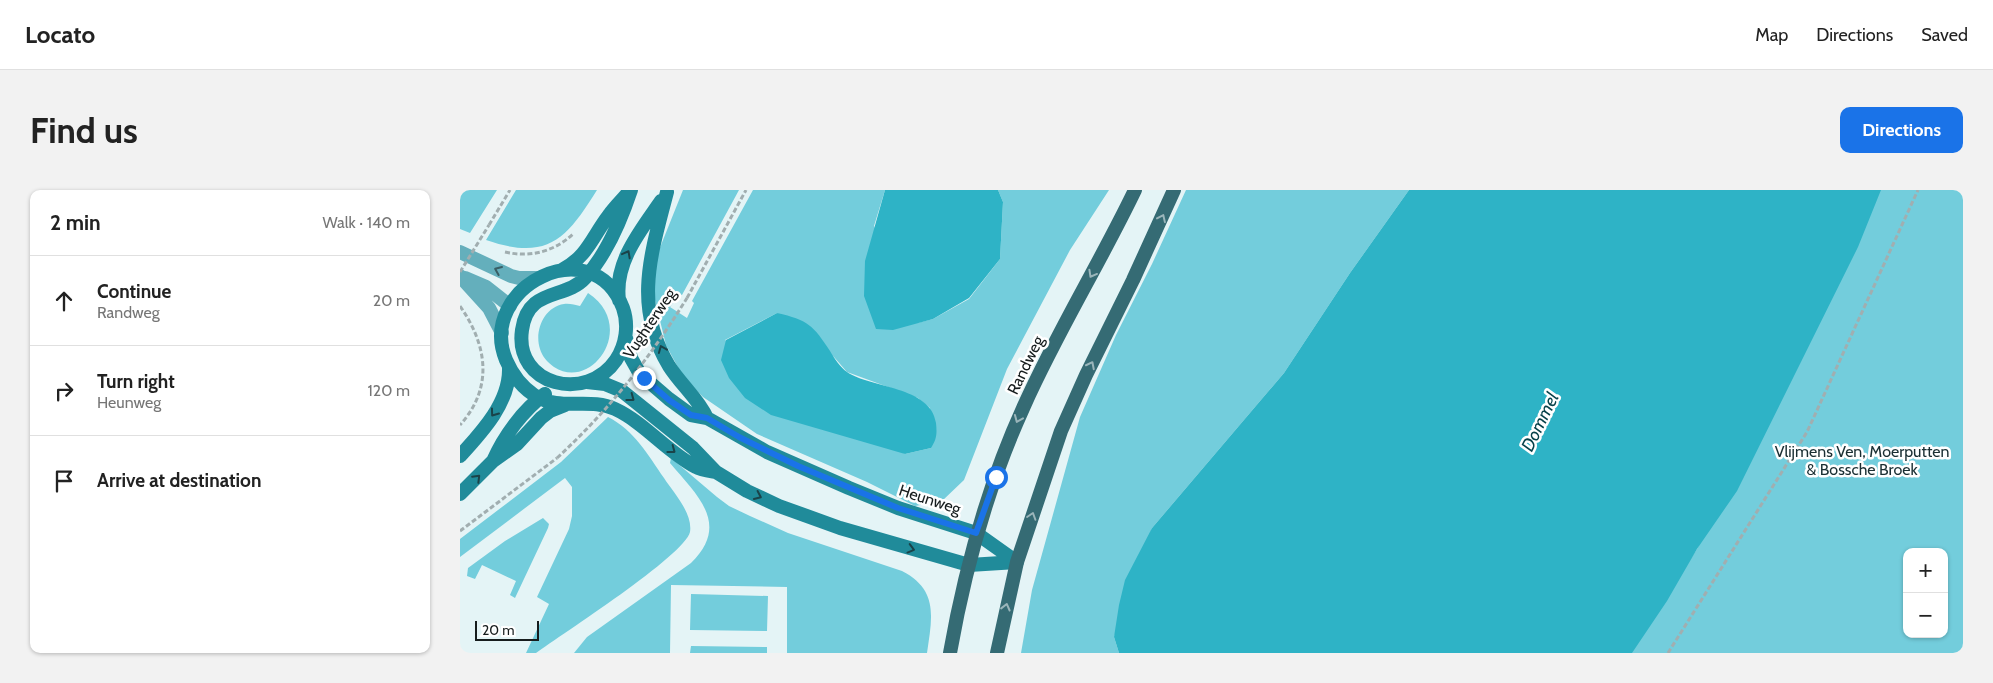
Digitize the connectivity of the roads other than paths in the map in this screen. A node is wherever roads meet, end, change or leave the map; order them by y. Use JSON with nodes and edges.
{"nodes":[{"id":1,"x":631,"y":190,"type":"edge"},
{"id":2,"x":1135,"y":190,"type":"edge"},
{"id":3,"x":1174,"y":190,"type":"edge"},
{"id":4,"x":668,"y":191,"type":"edge"},
{"id":5,"x":460,"y":252,"type":"edge"},
{"id":6,"x":562,"y":270,"type":"junction"},
{"id":7,"x":589,"y":273,"type":"junction"},
{"id":8,"x":460,"y":276,"type":"edge"},
{"id":9,"x":538,"y":278,"type":"junction"},
{"id":10,"x":619,"y":301,"type":"junction"},
{"id":11,"x":510,"y":306,"type":"junction"},
{"id":12,"x":522,"y":329,"type":"junction"},
{"id":13,"x":502,"y":333,"type":"junction"},
{"id":14,"x":626,"y":336,"type":"junction"},
{"id":15,"x":510,"y":368,"type":"junction"},
{"id":16,"x":586,"y":382,"type":"junction"},
{"id":17,"x":566,"y":385,"type":"junction"},
{"id":18,"x":540,"y":398,"type":"junction"},
{"id":19,"x":566,"y":405,"type":"junction"},
{"id":20,"x":707,"y":418,"type":"junction"},
{"id":21,"x":460,"y":456,"type":"edge"},
{"id":22,"x":493,"y":461,"type":"junction"},
{"id":23,"x":716,"y":472,"type":"junction"},
{"id":24,"x":460,"y":494,"type":"edge"},
{"id":25,"x":976,"y":533,"type":"junction"},
{"id":26,"x":1016,"y":562,"type":"junction"},
{"id":27,"x":968,"y":565,"type":"junction"},
{"id":28,"x":950,"y":653,"type":"edge"},
{"id":29,"x":996,"y":653,"type":"edge"}],
"edges":[{"from":1,"to":6,"type":"main road"},
{"from":1,"to":7,"type":"main road"},
{"from":2,"to":25,"type":"main road","name":"Randweg","one_way":true},
{"from":26,"to":3,"type":"main road","one_way":true},
{"from":10,"to":4,"type":"main road","one_way":true},
{"from":20,"to":4,"type":"main road","one_way":true},
{"from":9,"to":5,"type":"street","one_way":true},
{"from":6,"to":7,"type":"main road"},
{"from":6,"to":9,"type":"main road"},
{"from":7,"to":10,"type":"main road"},
{"from":7,"to":12,"type":"main road"},
{"from":8,"to":11,"type":"street"},
{"from":8,"to":13,"type":"street"},
{"from":9,"to":11,"type":"main road"},
{"from":10,"to":14,"type":"main road"},
{"from":11,"to":12,"type":"main road"},
{"from":11,"to":13,"type":"main road"},
{"from":12,"to":17,"type":"main road"},
{"from":13,"to":15,"type":"main road"},
{"from":14,"to":16,"type":"main road"},
{"from":14,"to":20,"type":"main road","name":"Heunweg"},
{"from":15,"to":18,"type":"main road"},
{"from":15,"to":21,"type":"main road","one_way":true},
{"from":16,"to":17,"type":"main road"},
{"from":16,"to":23,"type":"main road","one_way":true},
{"from":17,"to":18,"type":"main road"},
{"from":18,"to":19,"type":"main road"},
{"from":18,"to":22,"type":"main road"},
{"from":19,"to":22,"type":"main road"},
{"from":19,"to":23,"type":"main road","one_way":true},
{"from":20,"to":25,"type":"main road","name":"Heunweg"},
{"from":24,"to":22,"type":"main road","one_way":true},
{"from":23,"to":27,"type":"main road","one_way":true},
{"from":25,"to":26,"type":"main road","name":"Heunweg"},
{"from":25,"to":27,"type":"main road","name":"Randweg"},
{"from":26,"to":27,"type":"main road"},
{"from":29,"to":26,"type":"main road","one_way":true},
{"from":27,"to":28,"type":"main road"}]}
